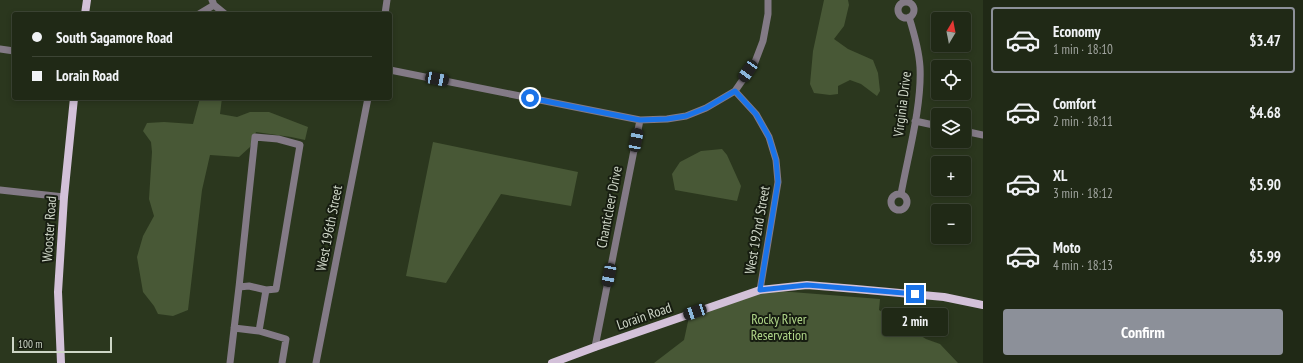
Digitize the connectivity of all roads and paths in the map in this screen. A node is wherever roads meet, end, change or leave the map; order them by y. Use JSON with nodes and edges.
{"nodes":[{"id":1,"x":87,"y":0,"type":"edge"},
{"id":2,"x":387,"y":0,"type":"edge"},
{"id":3,"x":768,"y":0,"type":"edge"},
{"id":4,"x":213,"y":2,"type":"edge"},
{"id":5,"x":85,"y":12,"type":"edge"},
{"id":6,"x":201,"y":12,"type":"edge"},
{"id":7,"x":223,"y":12,"type":"edge"},
{"id":8,"x":385,"y":12,"type":"edge"},
{"id":9,"x":909,"y":17,"type":"dead end"},
{"id":10,"x":0,"y":49,"type":"edge"},
{"id":11,"x":12,"y":52,"type":"edge"},
{"id":12,"x":392,"y":70,"type":"edge"},
{"id":13,"x":735,"y":91,"type":"junction"},
{"id":14,"x":74,"y":100,"type":"edge"},
{"id":15,"x":368,"y":100,"type":"edge"},
{"id":16,"x":640,"y":120,"type":"junction"},
{"id":17,"x":915,"y":121,"type":"junction"},
{"id":18,"x":931,"y":124,"type":"edge"},
{"id":19,"x":971,"y":132,"type":"edge"},
{"id":20,"x":983,"y":135,"type":"edge"},
{"id":21,"x":0,"y":190,"type":"edge"},
{"id":22,"x":901,"y":194,"type":"dead end"},
{"id":23,"x":64,"y":197,"type":"junction"},
{"id":24,"x":238,"y":287,"type":"junction"},
{"id":25,"x":266,"y":290,"type":"junction"},
{"id":26,"x":760,"y":290,"type":"junction"},
{"id":27,"x":983,"y":305,"type":"edge"},
{"id":28,"x":234,"y":328,"type":"junction"},
{"id":29,"x":259,"y":332,"type":"junction"},
{"id":30,"x":595,"y":347,"type":"junction"},
{"id":31,"x":61,"y":363,"type":"edge"},
{"id":32,"x":230,"y":363,"type":"edge"},
{"id":33,"x":282,"y":363,"type":"edge"},
{"id":34,"x":316,"y":363,"type":"edge"},
{"id":35,"x":552,"y":363,"type":"edge"}],
"edges":[{"from":1,"to":5,"type":"main road"},
{"from":2,"to":8,"type":"street"},
{"from":3,"to":13,"type":"street"},
{"from":4,"to":6,"type":"street"},
{"from":4,"to":7,"type":"street"},
{"from":9,"to":17,"type":"street","name":"Virginia Drive"},
{"from":10,"to":11,"type":"street"},
{"from":12,"to":16,"type":"street"},
{"from":13,"to":16,"type":"street"},
{"from":13,"to":26,"type":"street","name":"West 192nd Street"},
{"from":14,"to":23,"type":"main road","name":"Wooster Road"},
{"from":15,"to":34,"type":"street","name":"West 196th Street"},
{"from":16,"to":30,"type":"street","name":"Chanticleer Drive"},
{"from":17,"to":18,"type":"street"},
{"from":17,"to":22,"type":"street","name":"Virginia Drive"},
{"from":19,"to":20,"type":"street"},
{"from":21,"to":23,"type":"street"},
{"from":23,"to":31,"type":"main road","name":"Wooster Road"},
{"from":24,"to":25,"type":"street"},
{"from":24,"to":25,"type":"street"},
{"from":24,"to":28,"type":"street"},
{"from":25,"to":29,"type":"street"},
{"from":26,"to":27,"type":"main road","name":"Lorain Road"},
{"from":26,"to":30,"type":"main road","name":"Lorain Road"},
{"from":28,"to":29,"type":"street"},
{"from":28,"to":32,"type":"street"},
{"from":29,"to":33,"type":"street"},
{"from":30,"to":35,"type":"main road","name":"Lorain Road"}]}
